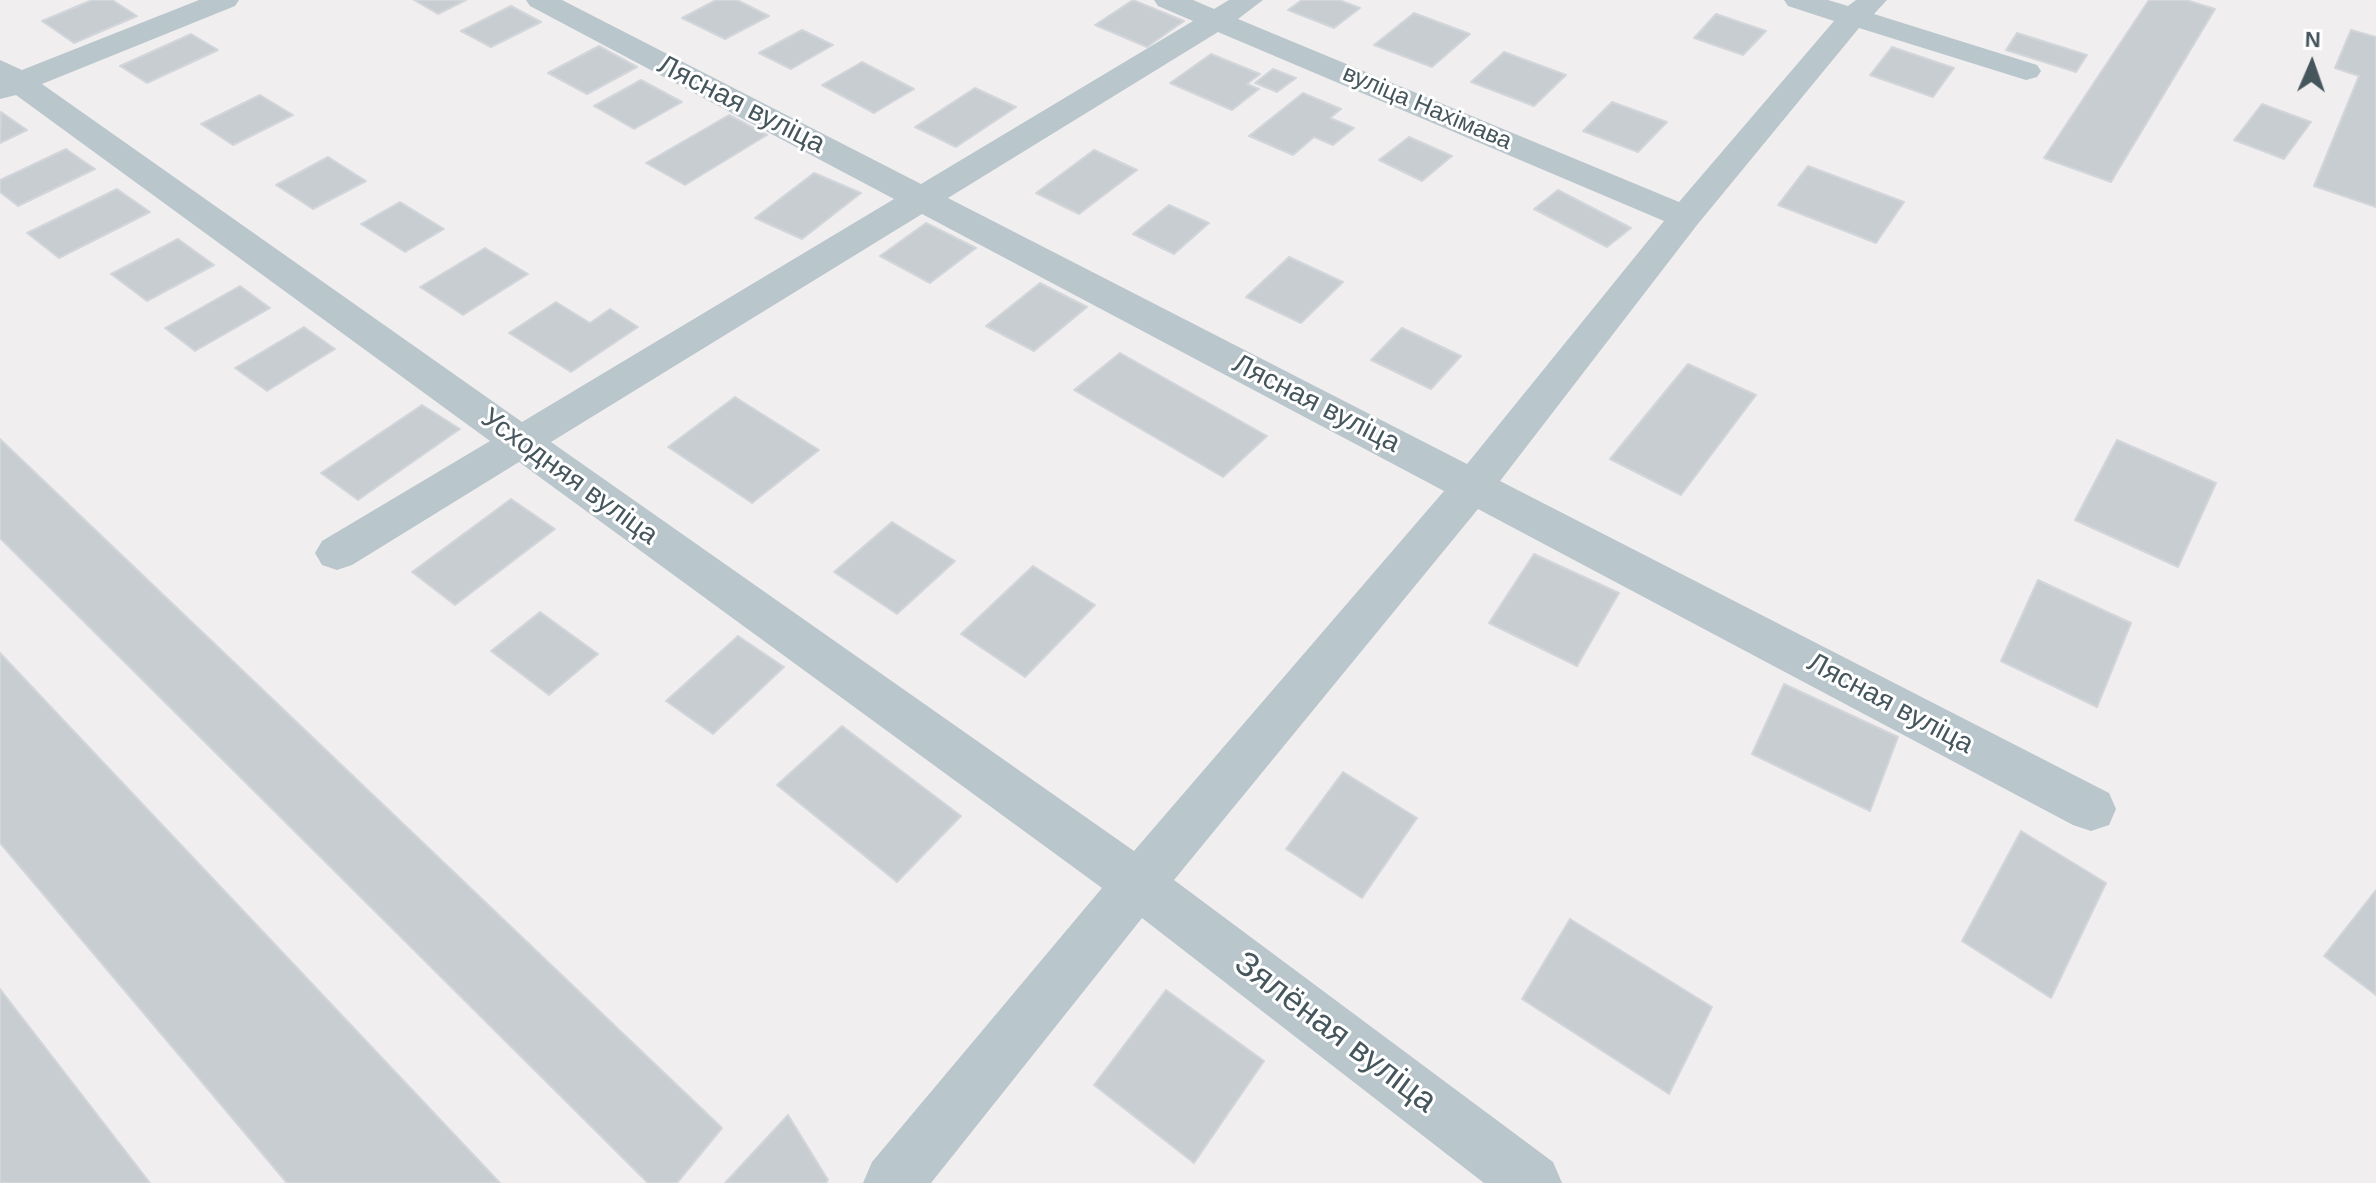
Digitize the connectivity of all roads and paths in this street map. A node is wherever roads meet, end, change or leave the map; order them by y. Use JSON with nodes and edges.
{"nodes":[{"id":1,"x":225,"y":0,"type":"edge"},
{"id":2,"x":540,"y":0,"type":"edge"},
{"id":3,"x":1168,"y":0,"type":"edge"},
{"id":4,"x":1249,"y":0,"type":"edge"},
{"id":5,"x":1798,"y":0,"type":"edge"},
{"id":6,"x":1862,"y":9,"type":"edge"},
{"id":7,"x":1216,"y":20,"type":"junction"},
{"id":8,"x":2026,"y":71,"type":"dead end"},
{"id":9,"x":6,"y":80,"type":"edge"},
{"id":10,"x":924,"y":200,"type":"junction"},
{"id":11,"x":1685,"y":217,"type":"junction"},
{"id":12,"x":519,"y":442,"type":"junction"},
{"id":13,"x":1473,"y":486,"type":"junction"},
{"id":14,"x":337,"y":553,"type":"dead end"},
{"id":15,"x":2091,"y":809,"type":"dead end"},
{"id":16,"x":1138,"y":884,"type":"junction"},
{"id":17,"x":893,"y":1183,"type":"edge"},
{"id":18,"x":1532,"y":1183,"type":"edge"}],
"edges":[{"from":1,"to":9,"type":"street"},
{"from":2,"to":10,"type":"street","name":"Лясная вуліца"},
{"from":3,"to":7,"type":"street","name":"вуліца Нахімава"},
{"from":4,"to":7,"type":"street"},
{"from":5,"to":6,"type":"street"},
{"from":6,"to":8,"type":"street"},
{"from":6,"to":11,"type":"street"},
{"from":7,"to":10,"type":"street"},
{"from":7,"to":11,"type":"street","name":"вуліца Нахімава"},
{"from":9,"to":12,"type":"street","name":"Усходняя вуліца"},
{"from":10,"to":12,"type":"street"},
{"from":10,"to":13,"type":"street","name":"Лясная вуліца"},
{"from":11,"to":13,"type":"street"},
{"from":12,"to":14,"type":"street"},
{"from":12,"to":16,"type":"street","name":"Усходняя вуліца"},
{"from":13,"to":15,"type":"street","name":"Лясная вуліца"},
{"from":13,"to":16,"type":"street"},
{"from":16,"to":17,"type":"street"},
{"from":16,"to":18,"type":"street","name":"Зялёная вуліца"}]}
